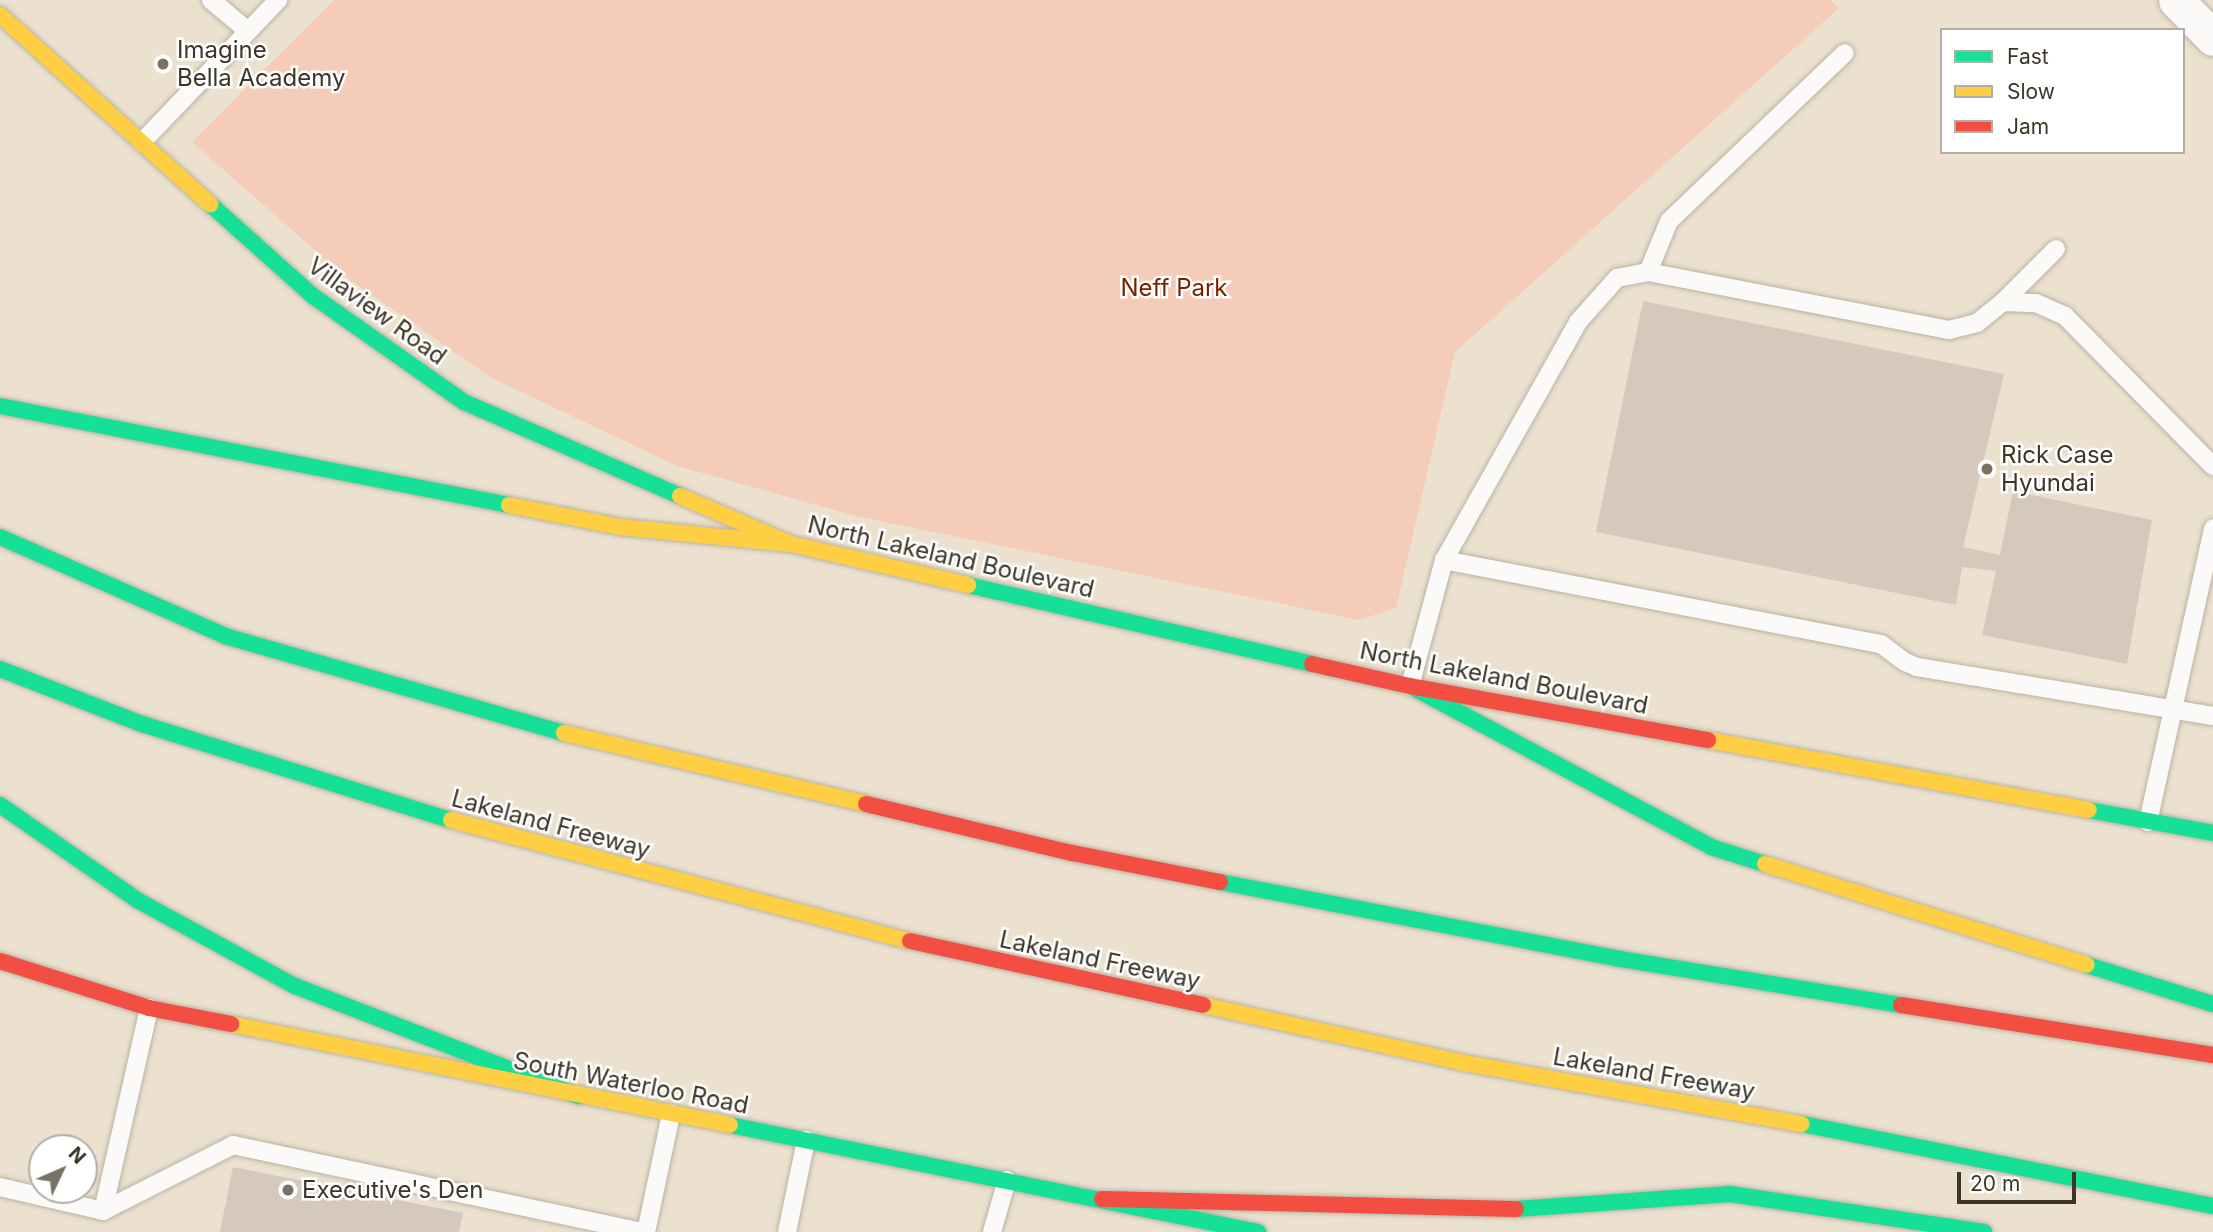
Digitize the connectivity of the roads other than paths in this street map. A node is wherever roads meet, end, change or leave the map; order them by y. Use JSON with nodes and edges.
{"nodes":[{"id":1,"x":211,"y":0,"type":"edge"},
{"id":2,"x":278,"y":0,"type":"edge"},
{"id":3,"x":2176,"y":0,"type":"edge"},
{"id":4,"x":0,"y":15,"type":"edge"},
{"id":5,"x":0,"y":28,"type":"edge"},
{"id":6,"x":248,"y":31,"type":"junction"},
{"id":7,"x":26,"y":38,"type":"junction"},
{"id":8,"x":2213,"y":38,"type":"edge"},
{"id":9,"x":1845,"y":53,"type":"dead end"},
{"id":10,"x":142,"y":142,"type":"junction"},
{"id":11,"x":2056,"y":249,"type":"dead end"},
{"id":12,"x":1648,"y":272,"type":"junction"},
{"id":13,"x":2003,"y":302,"type":"junction"},
{"id":14,"x":0,"y":405,"type":"edge"},
{"id":15,"x":2213,"y":466,"type":"edge"},
{"id":16,"x":2213,"y":528,"type":"edge"},
{"id":17,"x":0,"y":537,"type":"edge"},
{"id":18,"x":791,"y":544,"type":"junction"},
{"id":19,"x":1444,"y":559,"type":"junction"},
{"id":20,"x":0,"y":669,"type":"edge"},
{"id":21,"x":1410,"y":686,"type":"junction"},
{"id":22,"x":2174,"y":711,"type":"junction"},
{"id":23,"x":2213,"y":716,"type":"edge"},
{"id":24,"x":0,"y":805,"type":"edge"},
{"id":25,"x":2148,"y":822,"type":"junction"},
{"id":26,"x":2213,"y":833,"type":"edge"},
{"id":27,"x":0,"y":961,"type":"edge"},
{"id":28,"x":2213,"y":1004,"type":"edge"},
{"id":29,"x":149,"y":1008,"type":"junction"},
{"id":30,"x":2213,"y":1055,"type":"edge"},
{"id":31,"x":579,"y":1096,"type":"junction"},
{"id":32,"x":671,"y":1114,"type":"junction"},
{"id":33,"x":806,"y":1140,"type":"junction"},
{"id":34,"x":1007,"y":1180,"type":"junction"},
{"id":35,"x":0,"y":1187,"type":"edge"},
{"id":36,"x":1102,"y":1199,"type":"junction"},
{"id":37,"x":2213,"y":1206,"type":"edge"},
{"id":38,"x":103,"y":1211,"type":"junction"},
{"id":39,"x":554,"y":1214,"type":"junction"},
{"id":40,"x":550,"y":1232,"type":"edge"},
{"id":41,"x":645,"y":1232,"type":"edge"},
{"id":42,"x":787,"y":1232,"type":"edge"},
{"id":43,"x":992,"y":1232,"type":"edge"},
{"id":44,"x":1258,"y":1232,"type":"edge"},
{"id":45,"x":1984,"y":1232,"type":"edge"}],
"edges":[{"from":1,"to":6,"type":"lane"},
{"from":2,"to":6,"type":"lane"},
{"from":3,"to":8,"type":"street"},
{"from":4,"to":7,"type":"main road","name":"Villaview Road"},
{"from":5,"to":7,"type":"main road"},
{"from":6,"to":10,"type":"lane"},
{"from":7,"to":10,"type":"main road","name":"Villaview Road"},
{"from":9,"to":12,"type":"lane"},
{"from":10,"to":18,"type":"main road","name":"Villaview Road"},
{"from":11,"to":13,"type":"lane"},
{"from":12,"to":13,"type":"lane"},
{"from":12,"to":19,"type":"lane"},
{"from":13,"to":15,"type":"lane"},
{"from":14,"to":18,"type":"main road"},
{"from":16,"to":22,"type":"lane"},
{"from":17,"to":30,"type":"main road"},
{"from":18,"to":21,"type":"main road","name":"North Lakeland Boulevard"},
{"from":19,"to":21,"type":"lane"},
{"from":19,"to":22,"type":"lane"},
{"from":20,"to":37,"type":"main road","name":"Lakeland Freeway"},
{"from":21,"to":25,"type":"main road","name":"North Lakeland Boulevard"},
{"from":21,"to":28,"type":"main road"},
{"from":22,"to":23,"type":"lane"},
{"from":22,"to":25,"type":"lane"},
{"from":24,"to":31,"type":"main road"},
{"from":25,"to":26,"type":"main road","name":"North Lakeland Boulevard"},
{"from":27,"to":29,"type":"main road","name":"South Waterloo Road"},
{"from":29,"to":31,"type":"main road","name":"South Waterloo Road"},
{"from":29,"to":38,"type":"lane"},
{"from":31,"to":32,"type":"main road","name":"South Waterloo Road"},
{"from":32,"to":33,"type":"main road","name":"South Waterloo Road"},
{"from":32,"to":41,"type":"lane"},
{"from":33,"to":34,"type":"main road","name":"South Waterloo Road"},
{"from":33,"to":42,"type":"lane"},
{"from":34,"to":36,"type":"main road","name":"South Waterloo Road"},
{"from":34,"to":43,"type":"lane"},
{"from":35,"to":38,"type":"lane"},
{"from":36,"to":44,"type":"main road","name":"South Waterloo Road"},
{"from":36,"to":45,"type":"main road"},
{"from":38,"to":39,"type":"lane"},
{"from":39,"to":40,"type":"lane"},
{"from":39,"to":41,"type":"lane"}]}
